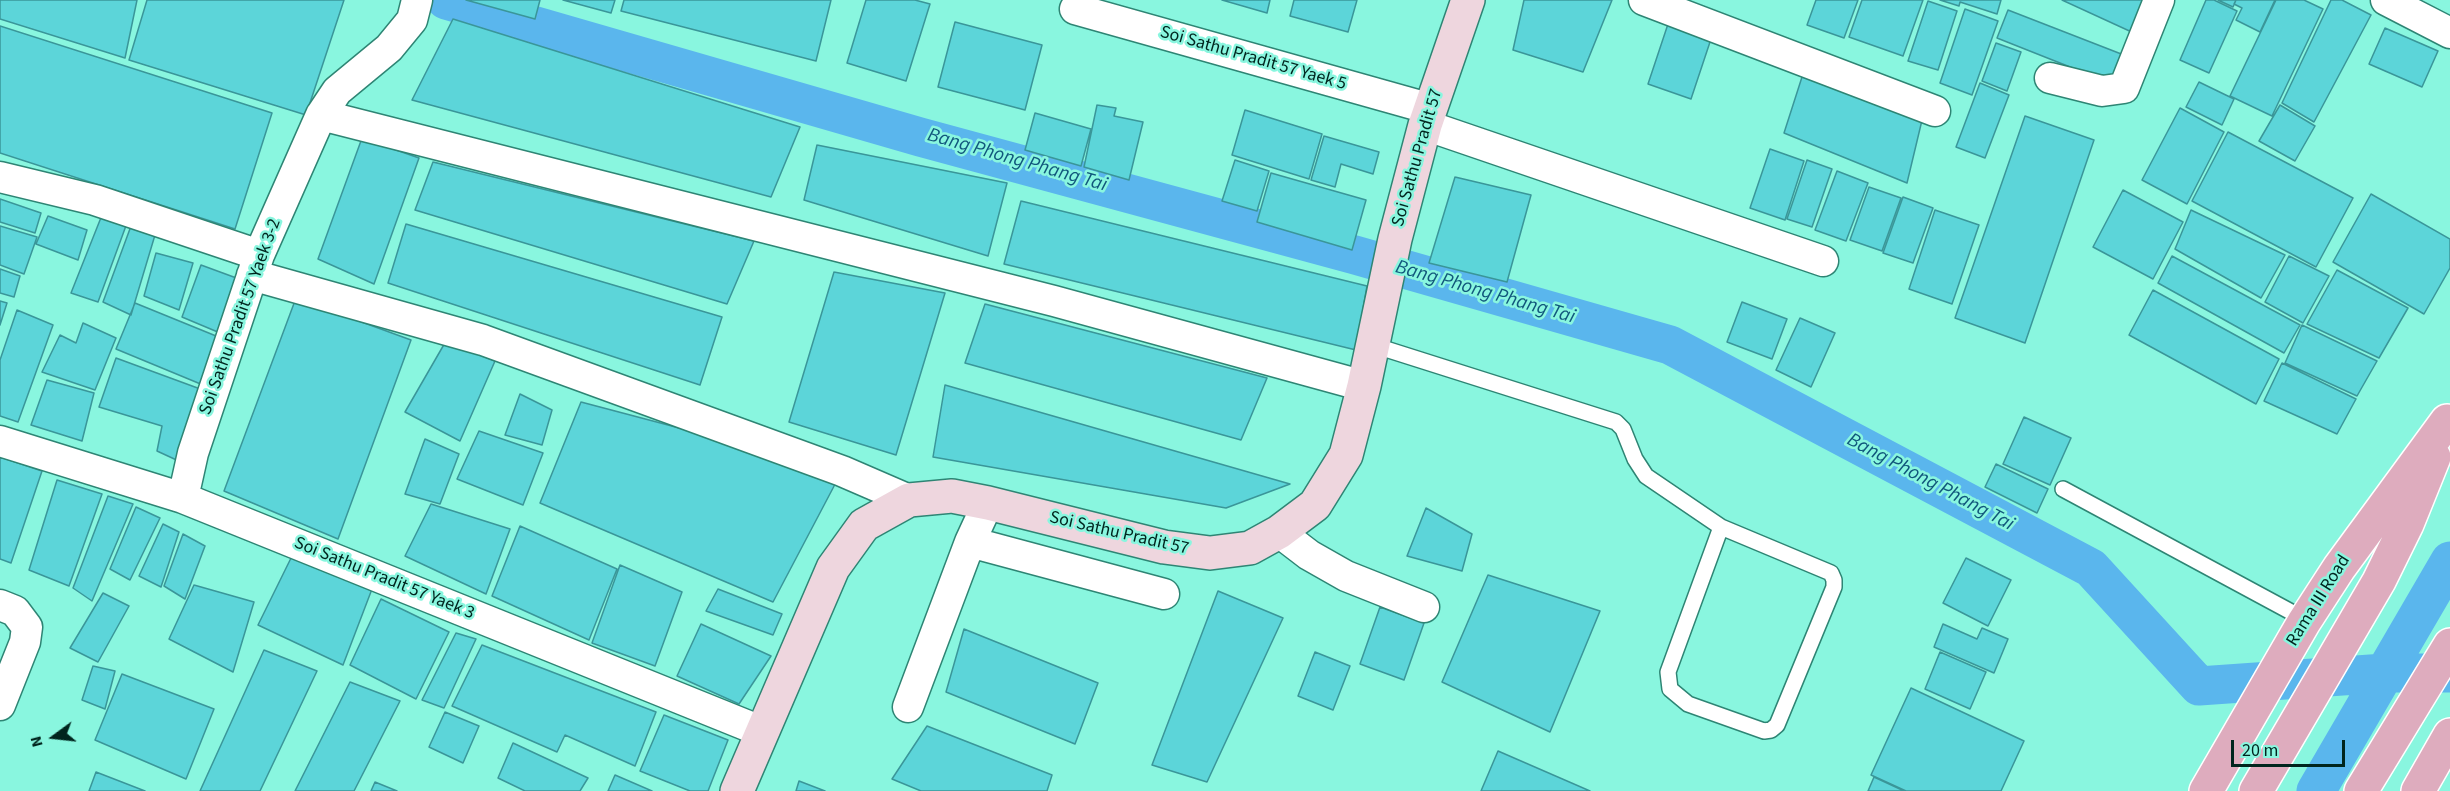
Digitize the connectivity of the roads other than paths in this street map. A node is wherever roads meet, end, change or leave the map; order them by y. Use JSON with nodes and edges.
{"nodes":[{"id":1,"x":1468,"y":0,"type":"edge"},
{"id":2,"x":1644,"y":0,"type":"edge"},
{"id":3,"x":2159,"y":0,"type":"edge"},
{"id":4,"x":2386,"y":0,"type":"edge"},
{"id":5,"x":1075,"y":9,"type":"dead end"},
{"id":6,"x":415,"y":10,"type":"edge"},
{"id":7,"x":2450,"y":33,"type":"edge"},
{"id":8,"x":2050,"y":78,"type":"dead end"},
{"id":9,"x":1935,"y":111,"type":"dead end"},
{"id":10,"x":321,"y":115,"type":"junction"},
{"id":11,"x":1428,"y":117,"type":"junction"},
{"id":12,"x":0,"y":177,"type":"edge"},
{"id":13,"x":1823,"y":261,"type":"dead end"},
{"id":14,"x":256,"y":265,"type":"junction"},
{"id":15,"x":1373,"y":345,"type":"junction"},
{"id":16,"x":1364,"y":386,"type":"junction"},
{"id":17,"x":2449,"y":419,"type":"edge"},
{"id":18,"x":0,"y":441,"type":"edge"},
{"id":19,"x":2063,"y":489,"type":"dead end"},
{"id":20,"x":183,"y":498,"type":"junction"},
{"id":21,"x":909,"y":500,"type":"junction"},
{"id":22,"x":988,"y":503,"type":"junction"},
{"id":23,"x":1721,"y":527,"type":"junction"},
{"id":24,"x":1279,"y":532,"type":"junction"},
{"id":25,"x":970,"y":542,"type":"junction"},
{"id":26,"x":1164,"y":594,"type":"dead end"},
{"id":27,"x":0,"y":605,"type":"edge"},
{"id":28,"x":1424,"y":607,"type":"dead end"},
{"id":29,"x":2305,"y":621,"type":"junction"},
{"id":30,"x":2446,"y":651,"type":"edge"},
{"id":31,"x":0,"y":705,"type":"edge"},
{"id":32,"x":908,"y":707,"type":"dead end"},
{"id":33,"x":763,"y":732,"type":"junction"},
{"id":34,"x":2450,"y":735,"type":"edge"},
{"id":35,"x":2214,"y":778,"type":"edge"},
{"id":36,"x":737,"y":791,"type":"edge"},
{"id":37,"x":2256,"y":791,"type":"edge"},
{"id":38,"x":2361,"y":791,"type":"edge"},
{"id":39,"x":2418,"y":791,"type":"edge"}],
"edges":[{"from":1,"to":11,"type":"street","name":"Soi Sathu Pradit 57"},
{"from":2,"to":9,"type":"street"},
{"from":3,"to":8,"type":"street"},
{"from":4,"to":7,"type":"street"},
{"from":5,"to":11,"type":"street","name":"Soi Sathu Pradit 57 Yaek 5"},
{"from":6,"to":10,"type":"street","name":"Soi Sathu Pradit 57 Yaek 3-2"},
{"from":10,"to":14,"type":"street","name":"Soi Sathu Pradit 57 Yaek 3-2"},
{"from":10,"to":16,"type":"street"},
{"from":11,"to":13,"type":"street","name":"Soi Sathu Pradit 57 Yaek 5"},
{"from":11,"to":15,"type":"street","name":"Soi Sathu Pradit 57"},
{"from":12,"to":14,"type":"street"},
{"from":14,"to":20,"type":"street","name":"Soi Sathu Pradit 57 Yaek 3-2"},
{"from":14,"to":21,"type":"street"},
{"from":15,"to":16,"type":"street","name":"Soi Sathu Pradit 57"},
{"from":15,"to":23,"type":"lane"},
{"from":16,"to":24,"type":"street","name":"Soi Sathu Pradit 57"},
{"from":17,"to":29,"type":"main road","name":"Rama III Road"},
{"from":17,"to":37,"type":"main road","name":"Rama III Road"},
{"from":18,"to":20,"type":"street","name":"Soi Sathu Pradit 57 Yaek 3"},
{"from":19,"to":29,"type":"lane"},
{"from":20,"to":33,"type":"street","name":"Soi Sathu Pradit 57 Yaek 3"},
{"from":21,"to":22,"type":"street","name":"Soi Sathu Pradit 57"},
{"from":21,"to":33,"type":"street","name":"Soi Sathu Pradit 57"},
{"from":22,"to":24,"type":"street","name":"Soi Sathu Pradit 57"},
{"from":22,"to":25,"type":"street"},
{"from":23,"to":23,"type":"lane"},
{"from":24,"to":28,"type":"street"},
{"from":25,"to":26,"type":"street"},
{"from":25,"to":32,"type":"street"},
{"from":27,"to":31,"type":"street"},
{"from":29,"to":35,"type":"main road","name":"Rama III Road"},
{"from":30,"to":38,"type":"main road"},
{"from":33,"to":36,"type":"street","name":"Soi Sathu Pradit 57"},
{"from":34,"to":39,"type":"main road"}]}
